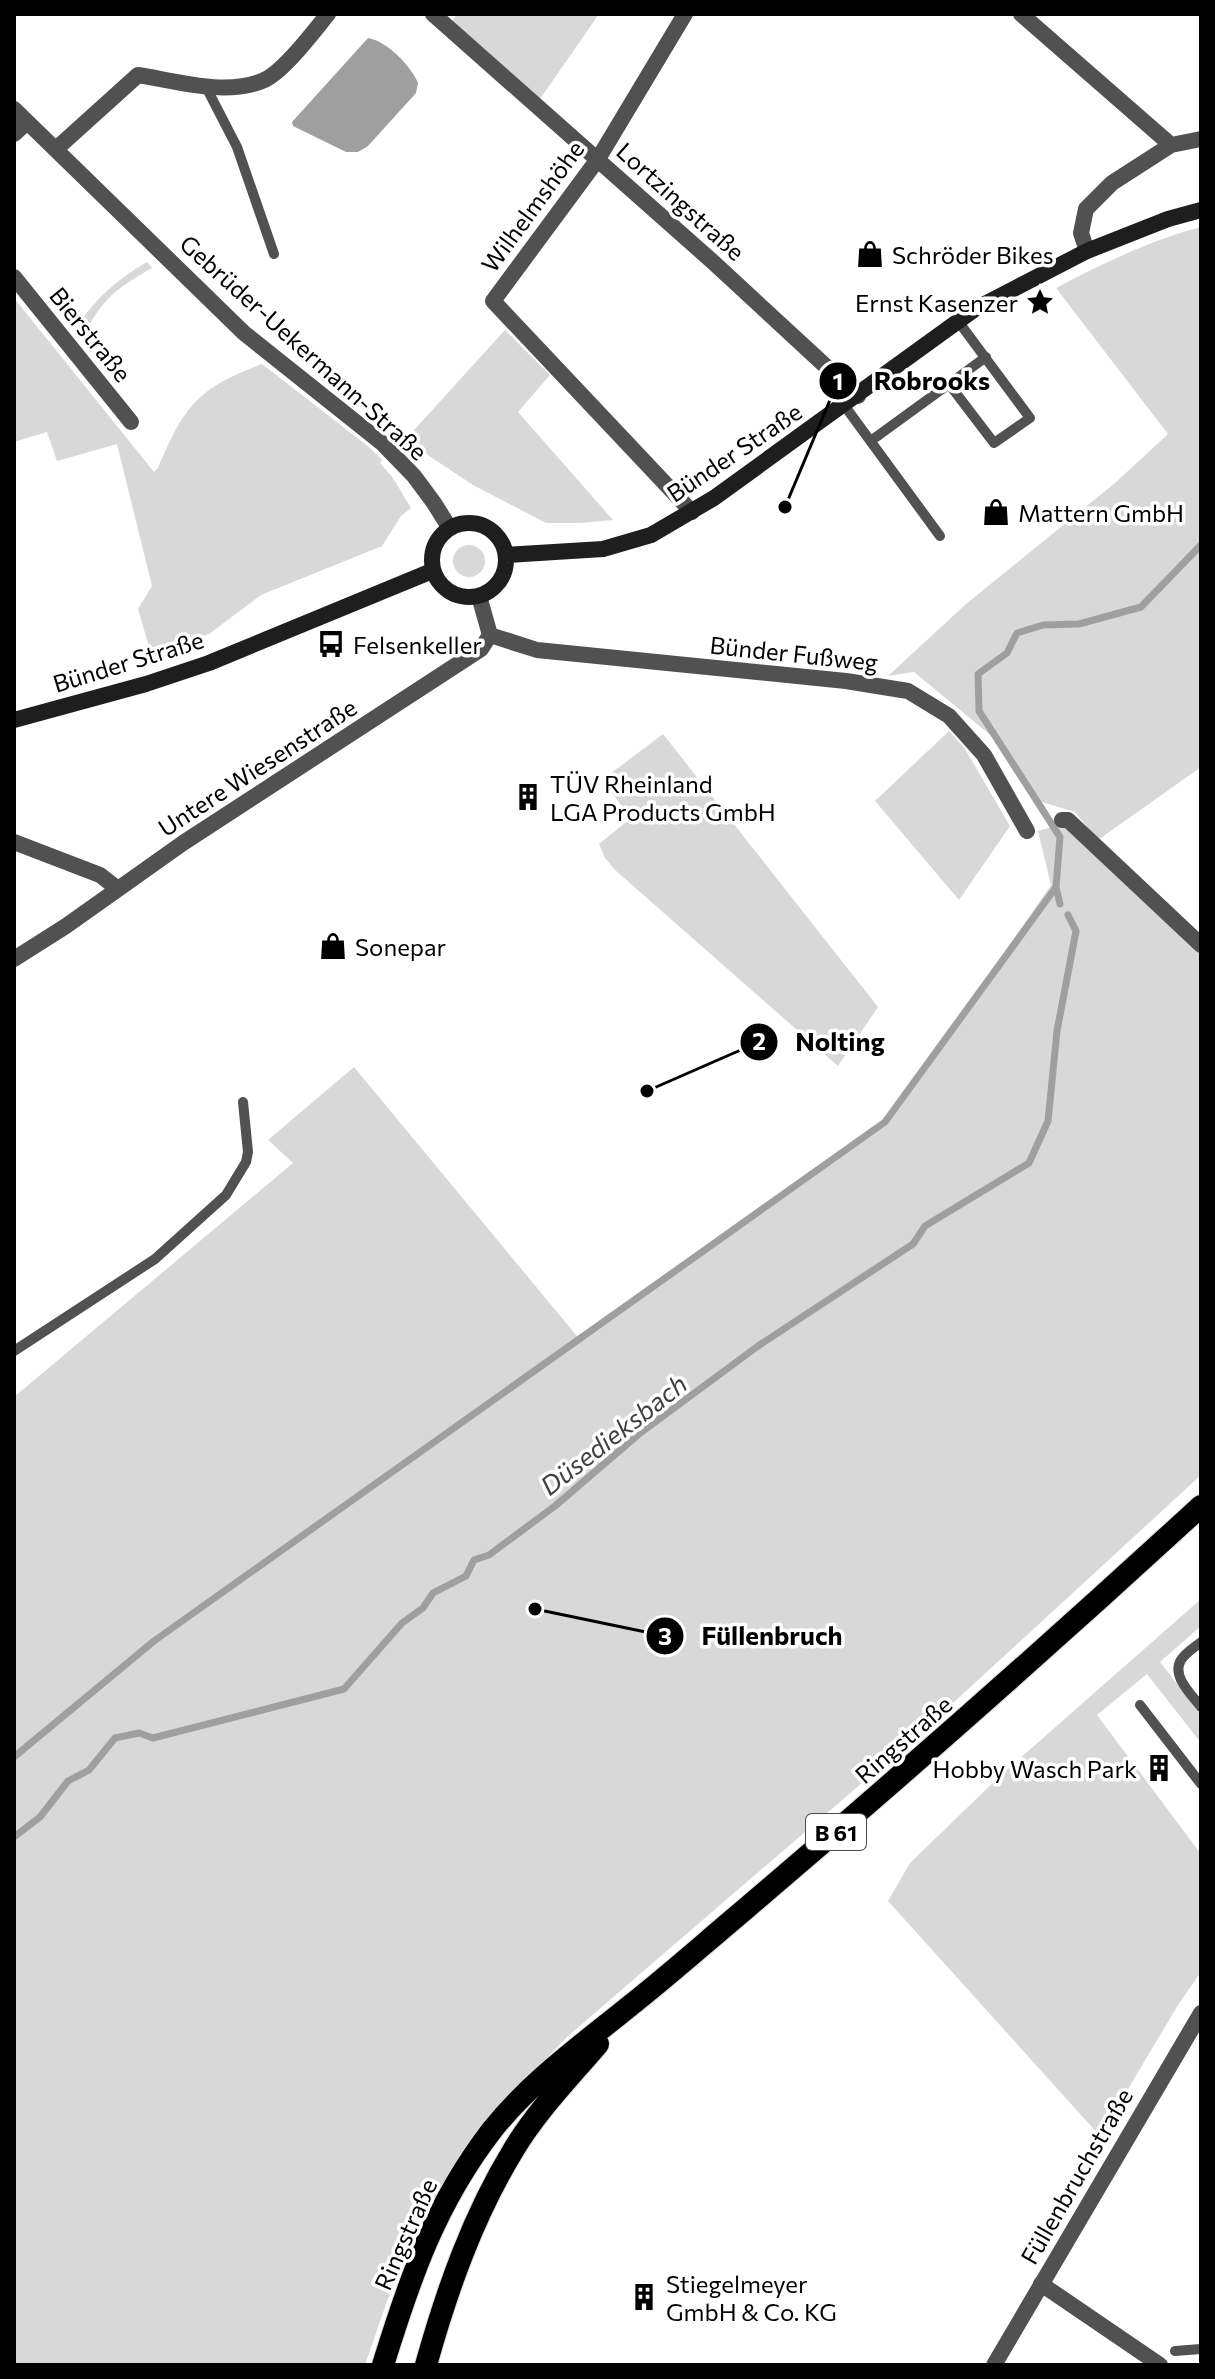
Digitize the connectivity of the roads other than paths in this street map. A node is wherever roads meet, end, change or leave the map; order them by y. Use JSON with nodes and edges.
{"nodes":[{"id":1,"x":328,"y":14,"type":"edge"},
{"id":2,"x":433,"y":14,"type":"edge"},
{"id":3,"x":685,"y":14,"type":"edge"},
{"id":4,"x":1021,"y":14,"type":"edge"},
{"id":5,"x":205,"y":85,"type":"junction"},
{"id":6,"x":14,"y":109,"type":"edge"},
{"id":7,"x":27,"y":122,"type":"junction"},
{"id":8,"x":14,"y":134,"type":"edge"},
{"id":9,"x":1201,"y":139,"type":"edge"},
{"id":10,"x":1171,"y":145,"type":"junction"},
{"id":11,"x":56,"y":149,"type":"junction"},
{"id":12,"x":598,"y":159,"type":"junction"},
{"id":13,"x":1201,"y":210,"type":"edge"},
{"id":14,"x":1087,"y":251,"type":"junction"},
{"id":15,"x":274,"y":254,"type":"dead end"},
{"id":16,"x":14,"y":277,"type":"edge"},
{"id":17,"x":958,"y":321,"type":"junction"},
{"id":18,"x":986,"y":357,"type":"junction"},
{"id":19,"x":949,"y":384,"type":"junction"},
{"id":20,"x":851,"y":400,"type":"junction"},
{"id":21,"x":131,"y":422,"type":"dead end"},
{"id":22,"x":872,"y":440,"type":"junction"},
{"id":23,"x":692,"y":512,"type":"junction"},
{"id":24,"x":449,"y":527,"type":"junction"},
{"id":25,"x":940,"y":536,"type":"dead end"},
{"id":26,"x":506,"y":555,"type":"junction"},
{"id":27,"x":432,"y":571,"type":"junction"},
{"id":28,"x":479,"y":596,"type":"junction"},
{"id":29,"x":490,"y":635,"type":"junction"},
{"id":30,"x":14,"y":720,"type":"edge"},
{"id":31,"x":1062,"y":820,"type":"dead end"},
{"id":32,"x":1027,"y":831,"type":"dead end"},
{"id":33,"x":14,"y":842,"type":"edge"},
{"id":34,"x":118,"y":889,"type":"junction"},
{"id":35,"x":1201,"y":945,"type":"edge"},
{"id":36,"x":14,"y":959,"type":"edge"},
{"id":37,"x":243,"y":1102,"type":"dead end"},
{"id":38,"x":14,"y":1351,"type":"edge"},
{"id":39,"x":1201,"y":1506,"type":"edge"},
{"id":40,"x":1201,"y":1642,"type":"edge"},
{"id":41,"x":1140,"y":1705,"type":"dead end"},
{"id":42,"x":1201,"y":1707,"type":"edge"},
{"id":43,"x":1201,"y":1784,"type":"edge"},
{"id":44,"x":633,"y":2004,"type":"junction"},
{"id":45,"x":1201,"y":2013,"type":"edge"},
{"id":46,"x":1041,"y":2284,"type":"junction"},
{"id":47,"x":1201,"y":2349,"type":"edge"},
{"id":48,"x":1175,"y":2351,"type":"dead end"},
{"id":49,"x":383,"y":2365,"type":"edge"},
{"id":50,"x":426,"y":2365,"type":"edge"},
{"id":51,"x":994,"y":2365,"type":"edge"},
{"id":52,"x":1160,"y":2365,"type":"edge"}],
"edges":[{"from":1,"to":5,"type":"street"},
{"from":2,"to":12,"type":"street","name":"Lortzingstraße"},
{"from":3,"to":12,"type":"street","name":"Wilhelmshöhe"},
{"from":4,"to":10,"type":"street"},
{"from":5,"to":11,"type":"street"},
{"from":5,"to":15,"type":"lane"},
{"from":6,"to":7,"type":"street","name":"Gebrüder-Uekermann-Straße"},
{"from":7,"to":8,"type":"street"},
{"from":7,"to":11,"type":"street","name":"Gebrüder-Uekermann-Straße"},
{"from":9,"to":10,"type":"street"},
{"from":10,"to":14,"type":"street"},
{"from":11,"to":24,"type":"street","name":"Gebrüder-Uekermann-Straße"},
{"from":12,"to":20,"type":"street","name":"Lortzingstraße"},
{"from":12,"to":23,"type":"street","name":"Wilhelmshöhe"},
{"from":13,"to":14,"type":"main road","name":"Bünder Straße"},
{"from":14,"to":17,"type":"main road","name":"Bünder Straße"},
{"from":16,"to":21,"type":"street","name":"Bierstraße"},
{"from":17,"to":18,"type":"lane"},
{"from":17,"to":20,"type":"main road","name":"Bünder Straße"},
{"from":18,"to":19,"type":"lane"},
{"from":18,"to":19,"type":"lane"},
{"from":19,"to":22,"type":"lane"},
{"from":20,"to":22,"type":"lane"},
{"from":20,"to":23,"type":"main road","name":"Bünder Straße"},
{"from":22,"to":25,"type":"lane"},
{"from":23,"to":26,"type":"main road","name":"Bünder Straße"},
{"from":24,"to":26,"type":"main road"},
{"from":24,"to":27,"type":"main road"},
{"from":26,"to":28,"type":"main road"},
{"from":27,"to":28,"type":"main road"},
{"from":27,"to":30,"type":"main road","name":"Bünder Straße"},
{"from":28,"to":29,"type":"street"},
{"from":29,"to":32,"type":"street","name":"Bünder Fußweg"},
{"from":29,"to":34,"type":"street","name":"Untere Wiesenstraße"},
{"from":31,"to":35,"type":"street"},
{"from":33,"to":34,"type":"street"},
{"from":34,"to":36,"type":"street","name":"Untere Wiesenstraße"},
{"from":37,"to":38,"type":"lane"},
{"from":39,"to":44,"type":"highway","name":"Ringstraße","number":"B 61"},
{"from":40,"to":42,"type":"lane"},
{"from":41,"to":43,"type":"lane"},
{"from":44,"to":49,"type":"highway","name":"Ringstraße","number":"B 61"},
{"from":44,"to":50,"type":"highway","name":"Ringstraße","number":"B 61"},
{"from":45,"to":46,"type":"street","name":"Füllenbruchstraße"},
{"from":46,"to":51,"type":"street","name":"Füllenbruchstraße"},
{"from":46,"to":52,"type":"street"},
{"from":47,"to":48,"type":"lane"}]}
